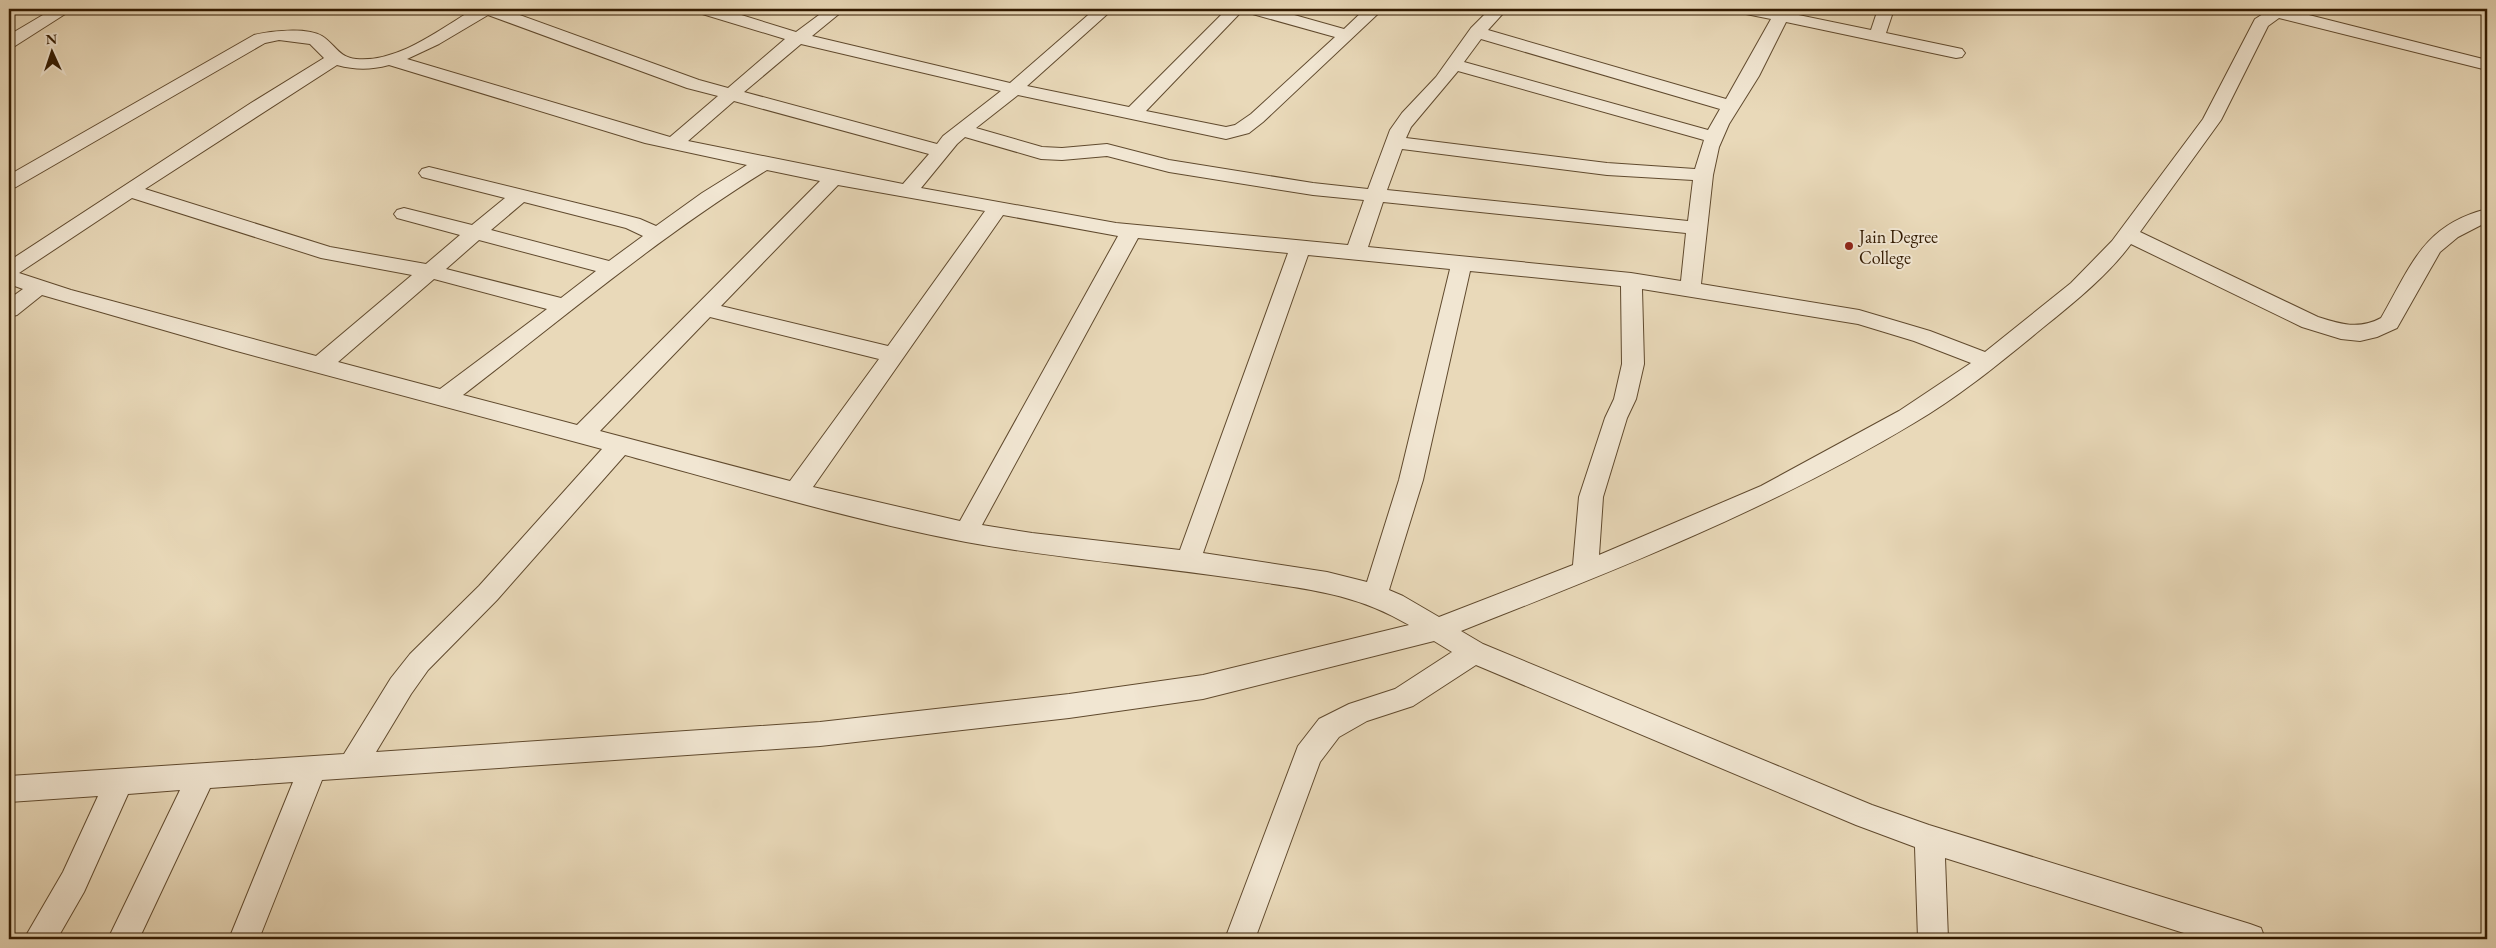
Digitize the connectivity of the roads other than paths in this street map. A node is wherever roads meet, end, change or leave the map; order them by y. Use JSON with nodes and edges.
{"nodes":[{"id":1,"x":65,"y":9,"type":"edge"},
{"id":2,"x":487,"y":9,"type":"edge"},
{"id":3,"x":705,"y":9,"type":"edge"},
{"id":4,"x":837,"y":9,"type":"edge"},
{"id":5,"x":1105,"y":9,"type":"edge"},
{"id":6,"x":1236,"y":9,"type":"edge"},
{"id":7,"x":1255,"y":9,"type":"edge"},
{"id":8,"x":1375,"y":9,"type":"edge"},
{"id":9,"x":1499,"y":9,"type":"edge"},
{"id":10,"x":1747,"y":9,"type":"edge"},
{"id":11,"x":1886,"y":9,"type":"edge"},
{"id":12,"x":2282,"y":11,"type":"edge"},
{"id":13,"x":1781,"y":16,"type":"junction"},
{"id":14,"x":9,"y":25,"type":"edge"},
{"id":15,"x":28,"y":31,"type":"junction"},
{"id":16,"x":1477,"y":32,"type":"junction"},
{"id":17,"x":1347,"y":35,"type":"junction"},
{"id":18,"x":1877,"y":36,"type":"junction"},
{"id":19,"x":798,"y":38,"type":"junction"},
{"id":20,"x":9,"y":42,"type":"edge"},
{"id":21,"x":1956,"y":53,"type":"dead end"},
{"id":22,"x":335,"y":59,"type":"junction"},
{"id":23,"x":390,"y":60,"type":"junction"},
{"id":24,"x":1453,"y":64,"type":"junction"},
{"id":25,"x":2487,"y":65,"type":"edge"},
{"id":26,"x":1015,"y":89,"type":"junction"},
{"id":27,"x":731,"y":95,"type":"junction"},
{"id":28,"x":1730,"y":106,"type":"junction"},
{"id":29,"x":1133,"y":114,"type":"junction"},
{"id":30,"x":962,"y":130,"type":"junction"},
{"id":31,"x":1713,"y":137,"type":"junction"},
{"id":32,"x":1394,"y":142,"type":"junction"},
{"id":33,"x":673,"y":144,"type":"junction"},
{"id":34,"x":940,"y":151,"type":"junction"},
{"id":35,"x":763,"y":164,"type":"junction"},
{"id":36,"x":429,"y":173,"type":"dead end"},
{"id":37,"x":1704,"y":175,"type":"junction"},
{"id":38,"x":834,"y":178,"type":"junction"},
{"id":39,"x":9,"y":183,"type":"edge"},
{"id":40,"x":130,"y":191,"type":"junction"},
{"id":41,"x":907,"y":192,"type":"junction"},
{"id":42,"x":520,"y":195,"type":"junction"},
{"id":43,"x":1376,"y":195,"type":"junction"},
{"id":44,"x":997,"y":209,"type":"junction"},
{"id":45,"x":404,"y":214,"type":"dead end"},
{"id":46,"x":2487,"y":215,"type":"edge"},
{"id":47,"x":1697,"y":228,"type":"junction"},
{"id":48,"x":1130,"y":230,"type":"junction"},
{"id":49,"x":476,"y":233,"type":"junction"},
{"id":50,"x":2128,"y":234,"type":"junction"},
{"id":51,"x":657,"y":235,"type":"junction"},
{"id":52,"x":1300,"y":248,"type":"junction"},
{"id":53,"x":1355,"y":254,"type":"junction"},
{"id":54,"x":1461,"y":264,"type":"junction"},
{"id":55,"x":613,"y":269,"type":"junction"},
{"id":56,"x":9,"y":270,"type":"edge"},
{"id":57,"x":430,"y":272,"type":"junction"},
{"id":58,"x":9,"y":277,"type":"edge"},
{"id":59,"x":1631,"y":280,"type":"junction"},
{"id":60,"x":40,"y":287,"type":"junction"},
{"id":61,"x":1690,"y":289,"type":"junction"},
{"id":62,"x":564,"y":306,"type":"junction"},
{"id":63,"x":705,"y":309,"type":"junction"},
{"id":64,"x":9,"y":310,"type":"edge"},
{"id":65,"x":894,"y":355,"type":"junction"},
{"id":66,"x":1988,"y":361,"type":"junction"},
{"id":67,"x":320,"y":365,"type":"junction"},
{"id":68,"x":444,"y":398,"type":"junction"},
{"id":69,"x":582,"y":435,"type":"junction"},
{"id":70,"x":620,"y":445,"type":"junction"},
{"id":71,"x":796,"y":492,"type":"junction"},
{"id":72,"x":966,"y":532,"type":"junction"},
{"id":73,"x":1188,"y":561,"type":"junction"},
{"id":74,"x":1585,"y":572,"type":"junction"},
{"id":75,"x":1375,"y":595,"type":"junction"},
{"id":76,"x":1438,"y":630,"type":"junction"},
{"id":77,"x":1474,"y":652,"type":"junction"},
{"id":78,"x":352,"y":766,"type":"junction"},
{"id":79,"x":313,"y":768,"type":"junction"},
{"id":80,"x":201,"y":776,"type":"junction"},
{"id":81,"x":119,"y":781,"type":"junction"},
{"id":82,"x":9,"y":789,"type":"edge"},
{"id":83,"x":1929,"y":840,"type":"junction"},
{"id":84,"x":39,"y":939,"type":"edge"},
{"id":85,"x":123,"y":939,"type":"edge"},
{"id":86,"x":244,"y":939,"type":"edge"},
{"id":87,"x":1240,"y":939,"type":"edge"},
{"id":88,"x":1933,"y":939,"type":"edge"},
{"id":89,"x":2250,"y":939,"type":"edge"}],
"edges":[{"from":1,"to":15,"type":"street"},
{"from":2,"to":23,"type":"street"},
{"from":2,"to":27,"type":"street"},
{"from":3,"to":19,"type":"street"},
{"from":4,"to":19,"type":"street"},
{"from":5,"to":26,"type":"street"},
{"from":6,"to":29,"type":"street"},
{"from":7,"to":17,"type":"street"},
{"from":8,"to":17,"type":"street"},
{"from":9,"to":16,"type":"street"},
{"from":10,"to":13,"type":"street"},
{"from":11,"to":18,"type":"street"},
{"from":12,"to":25,"type":"street"},
{"from":12,"to":50,"type":"street"},
{"from":13,"to":18,"type":"street"},
{"from":13,"to":28,"type":"street"},
{"from":14,"to":15,"type":"street"},
{"from":15,"to":20,"type":"street"},
{"from":16,"to":24,"type":"street"},
{"from":16,"to":28,"type":"street"},
{"from":17,"to":29,"type":"street"},
{"from":18,"to":21,"type":"street"},
{"from":19,"to":26,"type":"street"},
{"from":19,"to":27,"type":"street"},
{"from":22,"to":23,"type":"street"},
{"from":22,"to":39,"type":"street"},
{"from":22,"to":40,"type":"street"},
{"from":23,"to":33,"type":"street"},
{"from":24,"to":31,"type":"street"},
{"from":24,"to":32,"type":"street"},
{"from":26,"to":29,"type":"street"},
{"from":26,"to":30,"type":"street"},
{"from":27,"to":33,"type":"street"},
{"from":27,"to":34,"type":"street"},
{"from":28,"to":31,"type":"street"},
{"from":30,"to":34,"type":"street"},
{"from":30,"to":43,"type":"street"},
{"from":31,"to":37,"type":"street"},
{"from":32,"to":37,"type":"street"},
{"from":32,"to":43,"type":"street"},
{"from":33,"to":35,"type":"street"},
{"from":34,"to":41,"type":"street"},
{"from":35,"to":38,"type":"street"},
{"from":35,"to":51,"type":"street"},
{"from":36,"to":42,"type":"street"},
{"from":37,"to":47,"type":"street"},
{"from":38,"to":41,"type":"street"},
{"from":38,"to":63,"type":"street"},
{"from":40,"to":56,"type":"street"},
{"from":40,"to":57,"type":"street"},
{"from":41,"to":44,"type":"street"},
{"from":42,"to":49,"type":"street"},
{"from":42,"to":51,"type":"street"},
{"from":43,"to":47,"type":"street"},
{"from":43,"to":53,"type":"street"},
{"from":44,"to":48,"type":"street"},
{"from":44,"to":65,"type":"street"},
{"from":45,"to":49,"type":"street"},
{"from":46,"to":50,"type":"street"},
{"from":47,"to":61,"type":"street"},
{"from":48,"to":52,"type":"street"},
{"from":48,"to":72,"type":"street"},
{"from":49,"to":55,"type":"street"},
{"from":49,"to":57,"type":"street"},
{"from":50,"to":66,"type":"street"},
{"from":51,"to":55,"type":"street"},
{"from":52,"to":53,"type":"street"},
{"from":52,"to":73,"type":"street"},
{"from":53,"to":54,"type":"street"},
{"from":54,"to":59,"type":"street"},
{"from":54,"to":75,"type":"street"},
{"from":55,"to":62,"type":"street"},
{"from":57,"to":62,"type":"street"},
{"from":57,"to":67,"type":"street"},
{"from":58,"to":60,"type":"street"},
{"from":59,"to":61,"type":"street"},
{"from":59,"to":74,"type":"street"},
{"from":60,"to":64,"type":"street"},
{"from":60,"to":67,"type":"street"},
{"from":61,"to":66,"type":"street"},
{"from":62,"to":68,"type":"street"},
{"from":63,"to":65,"type":"street"},
{"from":63,"to":69,"type":"street"},
{"from":65,"to":71,"type":"street"},
{"from":66,"to":74,"type":"street"},
{"from":67,"to":68,"type":"street"},
{"from":68,"to":69,"type":"street"},
{"from":69,"to":70,"type":"street"},
{"from":70,"to":71,"type":"street"},
{"from":70,"to":78,"type":"street"},
{"from":71,"to":72,"type":"street"},
{"from":72,"to":73,"type":"street"},
{"from":73,"to":75,"type":"street"},
{"from":74,"to":76,"type":"street"},
{"from":75,"to":76,"type":"street"},
{"from":76,"to":77,"type":"street"},
{"from":76,"to":78,"type":"street"},
{"from":77,"to":83,"type":"street"},
{"from":77,"to":87,"type":"street"},
{"from":78,"to":79,"type":"street"},
{"from":79,"to":80,"type":"street"},
{"from":79,"to":86,"type":"street"},
{"from":80,"to":81,"type":"street"},
{"from":80,"to":85,"type":"street"},
{"from":81,"to":82,"type":"street"},
{"from":81,"to":84,"type":"street"},
{"from":83,"to":88,"type":"street"},
{"from":83,"to":89,"type":"street"}]}
